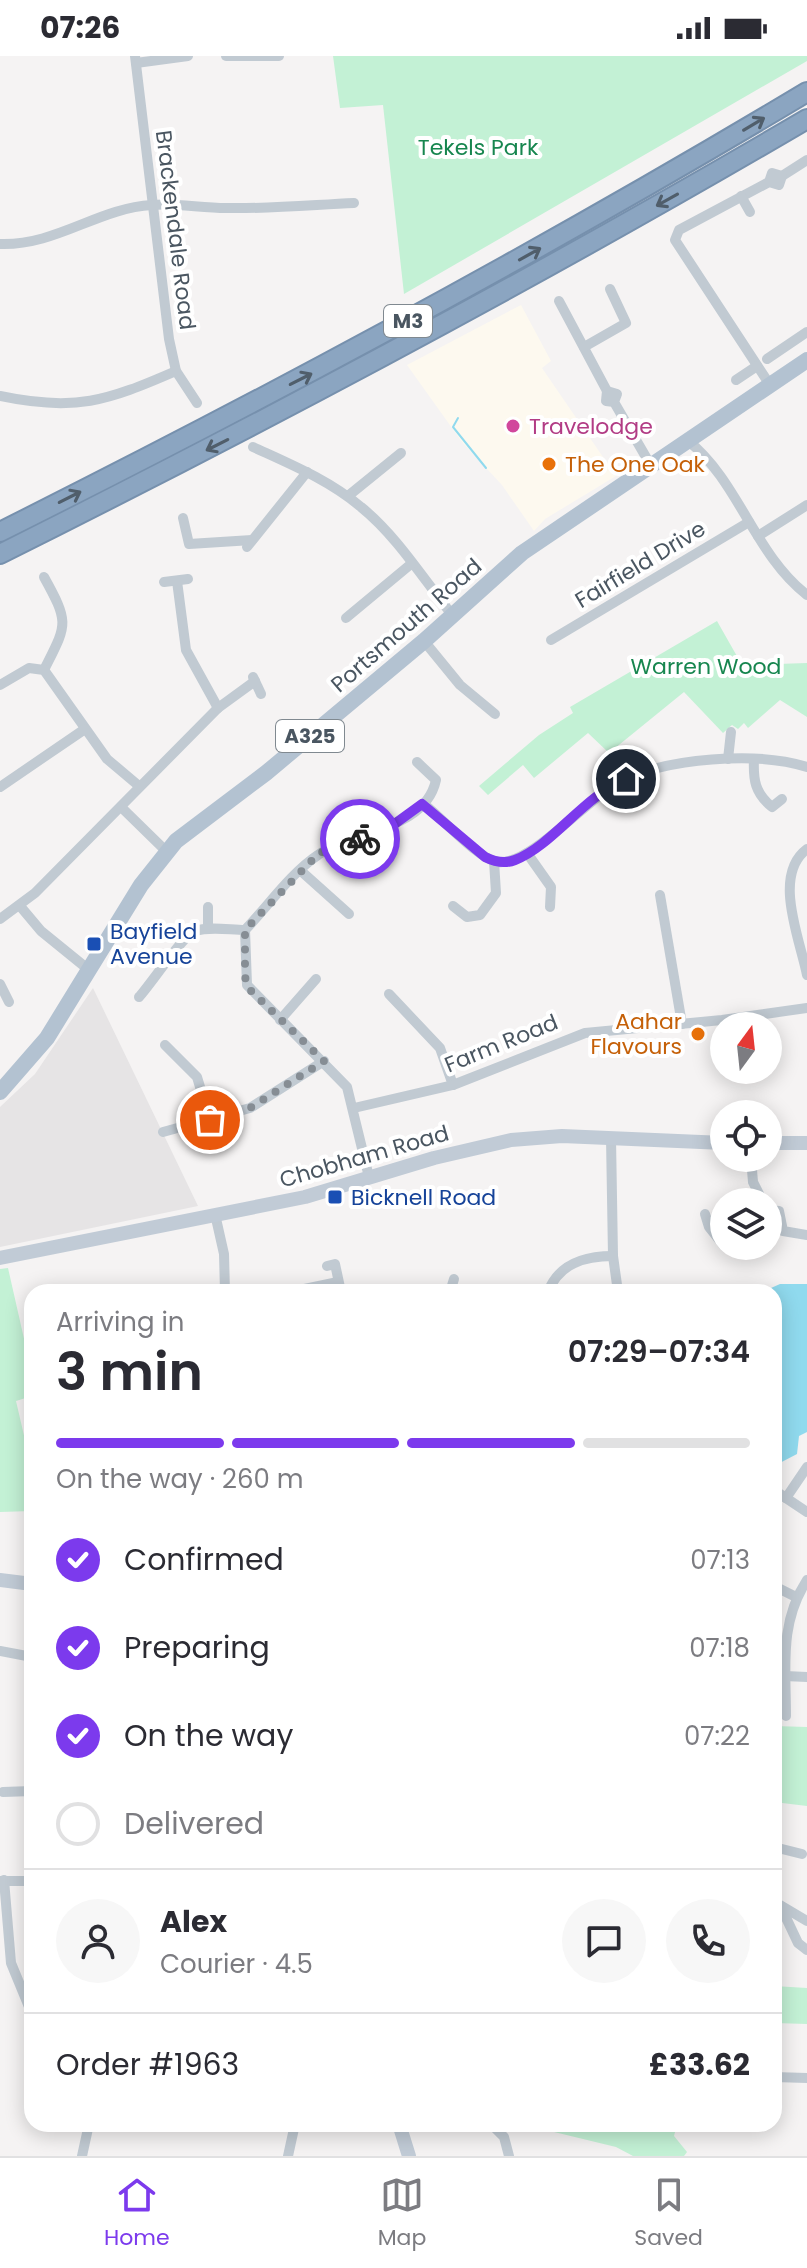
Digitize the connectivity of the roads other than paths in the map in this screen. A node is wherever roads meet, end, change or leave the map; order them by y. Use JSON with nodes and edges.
{"nodes":[{"id":1,"x":188,"y":56,"type":"edge"},
{"id":2,"x":226,"y":56,"type":"edge"},
{"id":3,"x":279,"y":56,"type":"edge"},
{"id":4,"x":135,"y":59,"type":"edge"},
{"id":5,"x":807,"y":92,"type":"edge"},
{"id":6,"x":807,"y":119,"type":"edge"},
{"id":7,"x":807,"y":160,"type":"edge"},
{"id":8,"x":741,"y":196,"type":"junction"},
{"id":9,"x":354,"y":203,"type":"dead end"},
{"id":10,"x":152,"y":205,"type":"junction"},
{"id":11,"x":750,"y":212,"type":"dead end"},
{"id":12,"x":0,"y":244,"type":"edge"},
{"id":13,"x":610,"y":289,"type":"dead end"},
{"id":14,"x":559,"y":301,"type":"dead end"},
{"id":15,"x":807,"y":332,"type":"edge"},
{"id":16,"x":584,"y":347,"type":"junction"},
{"id":17,"x":767,"y":359,"type":"dead end"},
{"id":18,"x":807,"y":360,"type":"edge"},
{"id":19,"x":757,"y":366,"type":"junction"},
{"id":20,"x":176,"y":371,"type":"junction"},
{"id":21,"x":736,"y":380,"type":"dead end"},
{"id":22,"x":770,"y":385,"type":"junction"},
{"id":23,"x":0,"y":396,"type":"edge"},
{"id":24,"x":197,"y":403,"type":"dead end"},
{"id":25,"x":703,"y":429,"type":"junction"},
{"id":26,"x":687,"y":440,"type":"junction"},
{"id":27,"x":253,"y":447,"type":"dead end"},
{"id":28,"x":401,"y":453,"type":"dead end"},
{"id":29,"x":709,"y":457,"type":"junction"},
{"id":30,"x":650,"y":464,"type":"junction"},
{"id":31,"x":307,"y":472,"type":"junction"},
{"id":32,"x":348,"y":496,"type":"junction"},
{"id":33,"x":807,"y":505,"type":"edge"},
{"id":34,"x":183,"y":518,"type":"dead end"},
{"id":35,"x":749,"y":522,"type":"junction"},
{"id":36,"x":0,"y":532,"type":"edge"},
{"id":37,"x":758,"y":536,"type":"junction"},
{"id":38,"x":0,"y":554,"type":"edge"},
{"id":39,"x":411,"y":564,"type":"junction"},
{"id":40,"x":44,"y":577,"type":"dead end"},
{"id":41,"x":164,"y":582,"type":"dead end"},
{"id":42,"x":807,"y":595,"type":"edge"},
{"id":43,"x":453,"y":616,"type":"junction"},
{"id":44,"x":346,"y":618,"type":"dead end"},
{"id":45,"x":551,"y":640,"type":"dead end"},
{"id":46,"x":424,"y":641,"type":"junction"},
{"id":47,"x":44,"y":670,"type":"junction"},
{"id":48,"x":0,"y":685,"type":"edge"},
{"id":49,"x":261,"y":694,"type":"dead end"},
{"id":50,"x":218,"y":708,"type":"junction"},
{"id":51,"x":495,"y":714,"type":"dead end"},
{"id":52,"x":85,"y":729,"type":"junction"},
{"id":53,"x":731,"y":732,"type":"dead end"},
{"id":54,"x":728,"y":759,"type":"junction"},
{"id":55,"x":754,"y":759,"type":"junction"},
{"id":56,"x":417,"y":762,"type":"dead end"},
{"id":57,"x":807,"y":767,"type":"edge"},
{"id":58,"x":139,"y":786,"type":"junction"},
{"id":59,"x":0,"y":787,"type":"edge"},
{"id":60,"x":782,"y":799,"type":"dead end"},
{"id":61,"x":425,"y":805,"type":"junction"},
{"id":62,"x":121,"y":807,"type":"junction"},
{"id":63,"x":807,"y":849,"type":"edge"},
{"id":64,"x":166,"y":851,"type":"junction"},
{"id":65,"x":527,"y":853,"type":"junction"},
{"id":66,"x":494,"y":861,"type":"junction"},
{"id":67,"x":301,"y":871,"type":"junction"},
{"id":68,"x":660,"y":895,"type":"dead end"},
{"id":69,"x":20,"y":906,"type":"junction"},
{"id":70,"x":208,"y":907,"type":"dead end"},
{"id":71,"x":550,"y":907,"type":"dead end"},
{"id":72,"x":455,"y":911,"type":"dead end"},
{"id":73,"x":345,"y":913,"type":"dead end"},
{"id":74,"x":0,"y":919,"type":"edge"},
{"id":75,"x":208,"y":929,"type":"junction"},
{"id":76,"x":245,"y":930,"type":"junction"},
{"id":77,"x":89,"y":970,"type":"junction"},
{"id":78,"x":807,"y":975,"type":"edge"},
{"id":79,"x":316,"y":979,"type":"dead end"},
{"id":80,"x":0,"y":984,"type":"edge"},
{"id":81,"x":141,"y":990,"type":"dead end"},
{"id":82,"x":389,"y":994,"type":"dead end"},
{"id":83,"x":9,"y":1002,"type":"dead end"},
{"id":84,"x":807,"y":1008,"type":"edge"},
{"id":85,"x":280,"y":1020,"type":"junction"},
{"id":86,"x":682,"y":1024,"type":"junction"},
{"id":87,"x":166,"y":1051,"type":"dead end"},
{"id":88,"x":324,"y":1061,"type":"junction"},
{"id":89,"x":453,"y":1085,"type":"junction"},
{"id":90,"x":0,"y":1092,"type":"edge"},
{"id":91,"x":354,"y":1108,"type":"junction"},
{"id":92,"x":210,"y":1120,"type":"junction"},
{"id":93,"x":168,"y":1127,"type":"dead end"},
{"id":94,"x":611,"y":1138,"type":"junction"},
{"id":95,"x":710,"y":1142,"type":"edge"},
{"id":96,"x":782,"y":1143,"type":"edge"},
{"id":97,"x":807,"y":1143,"type":"edge"},
{"id":98,"x":369,"y":1177,"type":"junction"},
{"id":99,"x":215,"y":1214,"type":"junction"},
{"id":100,"x":705,"y":1214,"type":"dead end"},
{"id":101,"x":710,"y":1222,"type":"edge"},
{"id":102,"x":782,"y":1226,"type":"edge"},
{"id":103,"x":807,"y":1235,"type":"edge"},
{"id":104,"x":0,"y":1255,"type":"edge"},
{"id":105,"x":613,"y":1256,"type":"junction"},
{"id":106,"x":327,"y":1266,"type":"dead end"},
{"id":107,"x":454,"y":1279,"type":"dead end"},
{"id":108,"x":225,"y":1284,"type":"edge"},
{"id":109,"x":339,"y":1284,"type":"edge"},
{"id":110,"x":452,"y":1284,"type":"edge"},
{"id":111,"x":552,"y":1284,"type":"edge"},
{"id":112,"x":617,"y":1284,"type":"edge"},
{"id":113,"x":807,"y":1467,"type":"edge"},
{"id":114,"x":782,"y":1495,"type":"edge"},
{"id":115,"x":786,"y":1498,"type":"junction"},
{"id":116,"x":807,"y":1512,"type":"edge"},
{"id":117,"x":0,"y":1580,"type":"edge"},
{"id":118,"x":807,"y":1580,"type":"edge"},
{"id":119,"x":24,"y":1583,"type":"edge"},
{"id":120,"x":782,"y":1590,"type":"edge"},
{"id":121,"x":796,"y":1597,"type":"junction"},
{"id":122,"x":0,"y":1651,"type":"edge"},
{"id":123,"x":24,"y":1656,"type":"edge"},
{"id":124,"x":785,"y":1676,"type":"junction"},
{"id":125,"x":807,"y":1677,"type":"edge"},
{"id":126,"x":786,"y":1716,"type":"dead end"},
{"id":127,"x":24,"y":1791,"type":"edge"},
{"id":128,"x":3,"y":1792,"type":"dead end"},
{"id":129,"x":782,"y":1849,"type":"edge"},
{"id":130,"x":802,"y":1854,"type":"dead end"},
{"id":131,"x":2,"y":1880,"type":"edge"},
{"id":132,"x":24,"y":1881,"type":"edge"},
{"id":133,"x":782,"y":1907,"type":"edge"},
{"id":134,"x":782,"y":1913,"type":"edge"},
{"id":135,"x":807,"y":1921,"type":"edge"},
{"id":136,"x":807,"y":1950,"type":"edge"},
{"id":137,"x":24,"y":1995,"type":"edge"},
{"id":138,"x":782,"y":2077,"type":"edge"},
{"id":139,"x":807,"y":2078,"type":"edge"},
{"id":140,"x":87,"y":2132,"type":"edge"},
{"id":141,"x":293,"y":2132,"type":"edge"},
{"id":142,"x":402,"y":2132,"type":"edge"},
{"id":143,"x":499,"y":2132,"type":"edge"},
{"id":144,"x":82,"y":2156,"type":"edge"},
{"id":145,"x":288,"y":2156,"type":"edge"},
{"id":146,"x":409,"y":2156,"type":"edge"},
{"id":147,"x":509,"y":2156,"type":"edge"}],
"edges":[{"from":1,"to":4,"type":"street"},
{"from":2,"to":3,"type":"street"},
{"from":4,"to":10,"type":"street","name":"Brackendale Road"},
{"from":36,"to":5,"type":"highway","number":"M3","one_way":true},
{"from":6,"to":38,"type":"highway","number":"M3","one_way":true},
{"from":7,"to":8,"type":"street"},
{"from":8,"to":11,"type":"street"},
{"from":8,"to":19,"type":"street"},
{"from":9,"to":10,"type":"street"},
{"from":10,"to":12,"type":"street"},
{"from":10,"to":20,"type":"street","name":"Brackendale Road"},
{"from":13,"to":16,"type":"street"},
{"from":14,"to":16,"type":"street"},
{"from":15,"to":17,"type":"street"},
{"from":16,"to":30,"type":"street"},
{"from":18,"to":22,"type":"main road","name":"Portsmouth Road","number":"A325"},
{"from":19,"to":21,"type":"street"},
{"from":19,"to":22,"type":"street"},
{"from":20,"to":23,"type":"street"},
{"from":20,"to":24,"type":"street","name":"Brackendale Road"},
{"from":22,"to":25,"type":"main road","name":"Portsmouth Road","number":"A325"},
{"from":25,"to":26,"type":"main road","name":"Portsmouth Road","number":"A325"},
{"from":25,"to":29,"type":"street"},
{"from":26,"to":29,"type":"street"},
{"from":26,"to":30,"type":"main road","name":"Portsmouth Road","number":"A325"},
{"from":27,"to":31,"type":"street"},
{"from":28,"to":32,"type":"street"},
{"from":29,"to":35,"type":"street"},
{"from":30,"to":43,"type":"main road","name":"Portsmouth Road","number":"A325"},
{"from":31,"to":32,"type":"street"},
{"from":31,"to":34,"type":"street"},
{"from":32,"to":39,"type":"street"},
{"from":33,"to":37,"type":"street"},
{"from":35,"to":37,"type":"street"},
{"from":35,"to":45,"type":"street","name":"Fairfield Drive"},
{"from":37,"to":42,"type":"street"},
{"from":39,"to":43,"type":"street"},
{"from":39,"to":44,"type":"street"},
{"from":40,"to":47,"type":"street"},
{"from":41,"to":50,"type":"street"},
{"from":43,"to":46,"type":"main road","name":"Portsmouth Road","number":"A325"},
{"from":46,"to":51,"type":"street"},
{"from":46,"to":64,"type":"main road","name":"Portsmouth Road","number":"A325"},
{"from":47,"to":48,"type":"street"},
{"from":47,"to":52,"type":"street"},
{"from":49,"to":50,"type":"street"},
{"from":50,"to":58,"type":"street"},
{"from":52,"to":58,"type":"street"},
{"from":52,"to":59,"type":"street"},
{"from":53,"to":54,"type":"street"},
{"from":54,"to":55,"type":"street"},
{"from":54,"to":65,"type":"street"},
{"from":55,"to":57,"type":"street"},
{"from":55,"to":60,"type":"street"},
{"from":56,"to":61,"type":"street"},
{"from":58,"to":62,"type":"street"},
{"from":61,"to":66,"type":"street"},
{"from":61,"to":67,"type":"street"},
{"from":62,"to":64,"type":"street"},
{"from":62,"to":69,"type":"street"},
{"from":63,"to":78,"type":"street"},
{"from":64,"to":77,"type":"main road","name":"Portsmouth Road","number":"A325"},
{"from":65,"to":66,"type":"street"},
{"from":65,"to":71,"type":"street"},
{"from":66,"to":72,"type":"street"},
{"from":67,"to":73,"type":"street"},
{"from":67,"to":76,"type":"street"},
{"from":68,"to":86,"type":"street"},
{"from":69,"to":74,"type":"street"},
{"from":69,"to":77,"type":"street"},
{"from":70,"to":75,"type":"street"},
{"from":75,"to":76,"type":"street"},
{"from":75,"to":81,"type":"street"},
{"from":76,"to":85,"type":"street"},
{"from":77,"to":90,"type":"main road","name":"Portsmouth Road","number":"A325"},
{"from":79,"to":85,"type":"street"},
{"from":80,"to":83,"type":"street"},
{"from":82,"to":89,"type":"street"},
{"from":84,"to":86,"type":"street","name":"Farm Road"},
{"from":85,"to":88,"type":"street"},
{"from":86,"to":89,"type":"street","name":"Farm Road"},
{"from":87,"to":92,"type":"street"},
{"from":88,"to":91,"type":"street"},
{"from":88,"to":92,"type":"street"},
{"from":89,"to":91,"type":"street","name":"Farm Road"},
{"from":91,"to":98,"type":"street"},
{"from":92,"to":93,"type":"street"},
{"from":94,"to":95,"type":"main road","name":"Chobham Road"},
{"from":94,"to":98,"type":"main road","name":"Chobham Road"},
{"from":94,"to":105,"type":"street"},
{"from":96,"to":97,"type":"main road"},
{"from":98,"to":99,"type":"main road","name":"Chobham Road"},
{"from":99,"to":104,"type":"main road","name":"Chobham Road"},
{"from":99,"to":108,"type":"street"},
{"from":100,"to":101,"type":"street"},
{"from":102,"to":103,"type":"street"},
{"from":105,"to":111,"type":"street"},
{"from":105,"to":112,"type":"street"},
{"from":106,"to":109,"type":"street"},
{"from":107,"to":110,"type":"street"},
{"from":113,"to":115,"type":"street"},
{"from":114,"to":115,"type":"street"},
{"from":115,"to":116,"type":"street"},
{"from":117,"to":119,"type":"main road"},
{"from":118,"to":121,"type":"street"},
{"from":120,"to":121,"type":"street"},
{"from":121,"to":124,"type":"street"},
{"from":122,"to":123,"type":"street"},
{"from":124,"to":125,"type":"street"},
{"from":124,"to":126,"type":"street"},
{"from":127,"to":128,"type":"street"},
{"from":129,"to":130,"type":"street"},
{"from":131,"to":132,"type":"street"},
{"from":131,"to":137,"type":"street"},
{"from":133,"to":135,"type":"street"},
{"from":134,"to":136,"type":"street"},
{"from":138,"to":139,"type":"street"},
{"from":140,"to":144,"type":"street"},
{"from":141,"to":145,"type":"street"},
{"from":142,"to":146,"type":"main road"},
{"from":143,"to":147,"type":"street"}]}
